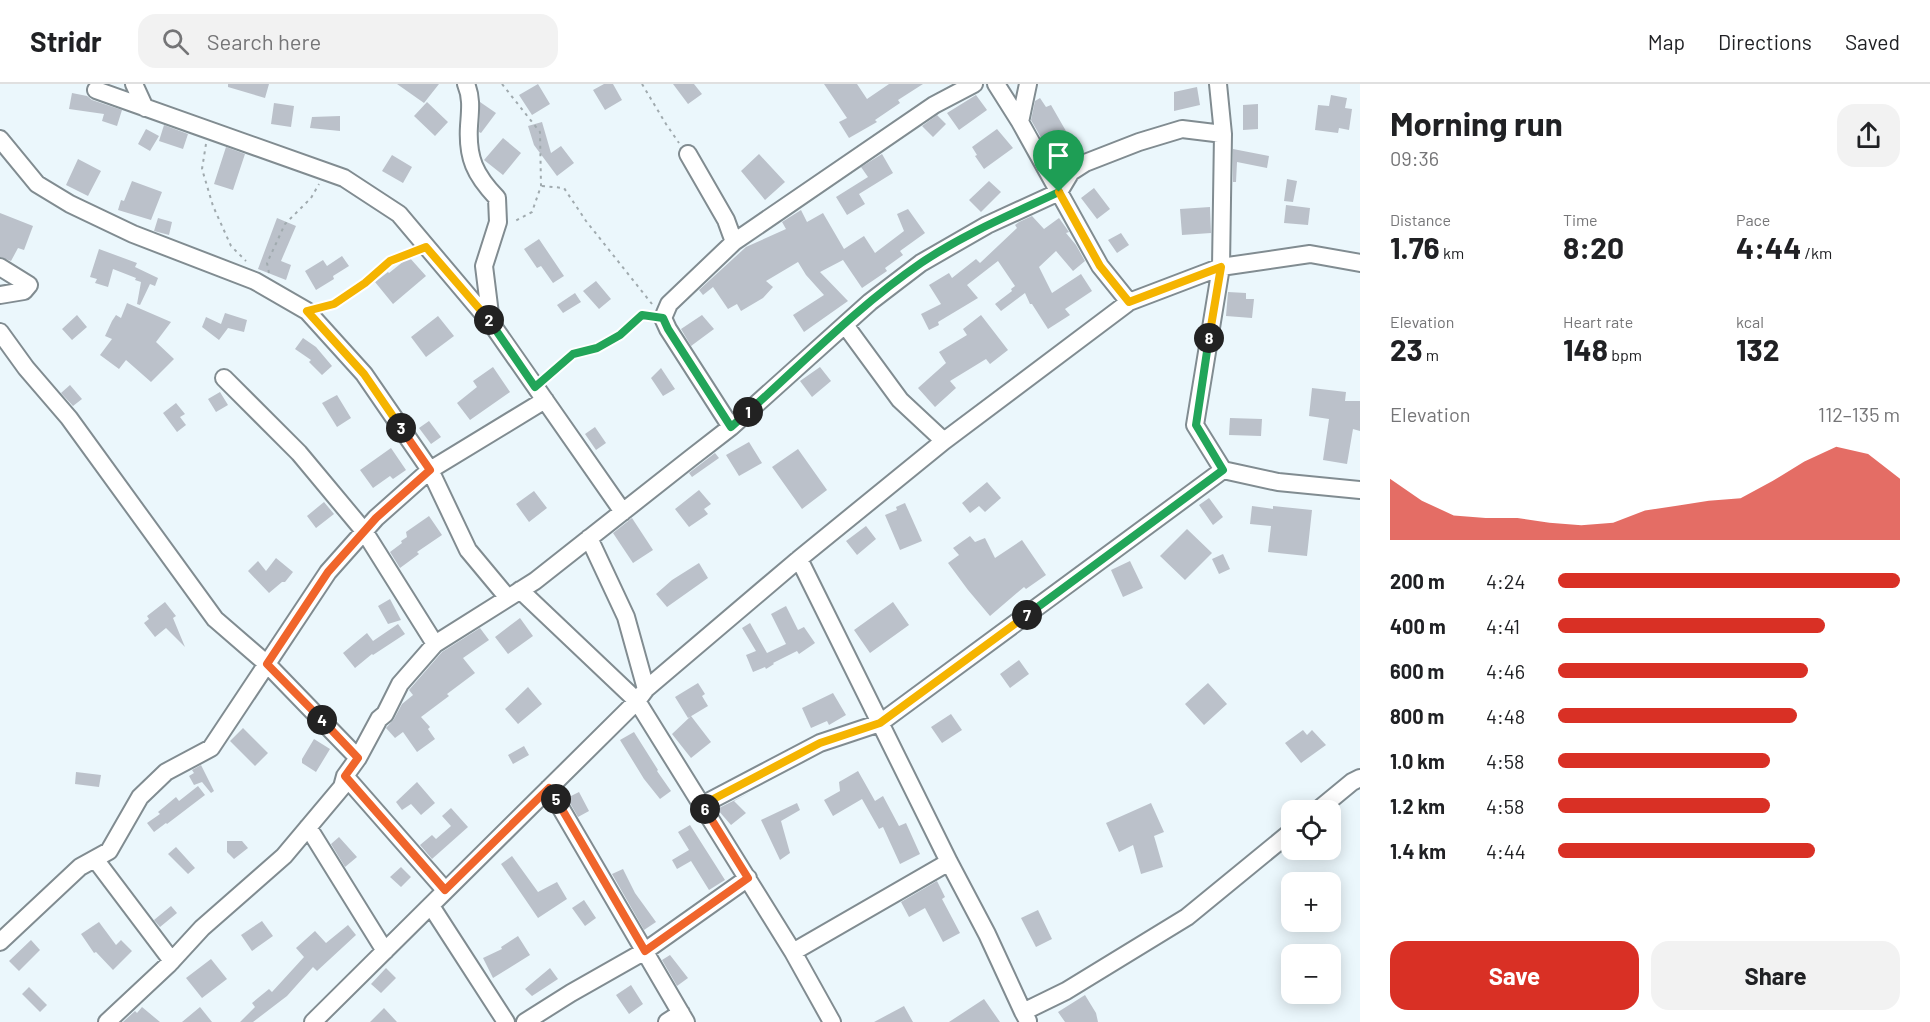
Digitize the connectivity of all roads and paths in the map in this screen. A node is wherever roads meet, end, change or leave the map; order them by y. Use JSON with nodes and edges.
{"nodes":[{"id":1,"x":134,"y":84,"type":"edge"},
{"id":2,"x":466,"y":84,"type":"edge"},
{"id":3,"x":502,"y":84,"type":"edge"},
{"id":4,"x":642,"y":84,"type":"edge"},
{"id":5,"x":974,"y":84,"type":"edge"},
{"id":6,"x":996,"y":84,"type":"edge"},
{"id":7,"x":1028,"y":84,"type":"edge"},
{"id":8,"x":1218,"y":84,"type":"edge"},
{"id":9,"x":96,"y":90,"type":"dead end"},
{"id":10,"x":146,"y":108,"type":"junction"},
{"id":11,"x":1020,"y":122,"type":"junction"},
{"id":12,"x":208,"y":130,"type":"junction"},
{"id":13,"x":1222,"y":134,"type":"junction"},
{"id":14,"x":0,"y":139,"type":"edge"},
{"id":15,"x":688,"y":154,"type":"joint"},
{"id":16,"x":325,"y":171,"type":"junction"},
{"id":17,"x":541,"y":186,"type":"junction"},
{"id":18,"x":1059,"y":192,"type":"junction"},
{"id":19,"x":507,"y":225,"type":"dead end"},
{"id":20,"x":734,"y":242,"type":"junction"},
{"id":21,"x":426,"y":247,"type":"junction"},
{"id":22,"x":1360,"y":263,"type":"edge"},
{"id":23,"x":0,"y":267,"type":"edge"},
{"id":24,"x":1221,"y":267,"type":"junction"},
{"id":25,"x":253,"y":268,"type":"dead end"},
{"id":26,"x":0,"y":296,"type":"edge"},
{"id":27,"x":283,"y":297,"type":"junction"},
{"id":28,"x":1129,"y":302,"type":"junction"},
{"id":29,"x":307,"y":311,"type":"junction"},
{"id":30,"x":663,"y":318,"type":"junction"},
{"id":31,"x":491,"y":323,"type":"junction"},
{"id":32,"x":844,"y":325,"type":"junction"},
{"id":33,"x":0,"y":332,"type":"edge"},
{"id":34,"x":224,"y":378,"type":"dead end"},
{"id":35,"x":540,"y":393,"type":"junction"},
{"id":36,"x":731,"y":427,"type":"junction"},
{"id":37,"x":944,"y":441,"type":"junction"},
{"id":38,"x":430,"y":470,"type":"junction"},
{"id":39,"x":1223,"y":470,"type":"junction"},
{"id":40,"x":1360,"y":490,"type":"edge"},
{"id":41,"x":623,"y":512,"type":"junction"},
{"id":42,"x":364,"y":531,"type":"junction"},
{"id":43,"x":589,"y":538,"type":"junction"},
{"id":44,"x":799,"y":558,"type":"junction"},
{"id":45,"x":514,"y":594,"type":"junction"},
{"id":46,"x":435,"y":644,"type":"junction"},
{"id":47,"x":267,"y":664,"type":"junction"},
{"id":48,"x":642,"y":695,"type":"junction"},
{"id":49,"x":880,"y":723,"type":"junction"},
{"id":50,"x":358,"y":758,"type":"junction"},
{"id":51,"x":345,"y":776,"type":"junction"},
{"id":52,"x":1360,"y":778,"type":"edge"},
{"id":53,"x":549,"y":788,"type":"junction"},
{"id":54,"x":1330,"y":800,"type":"edge"},
{"id":55,"x":702,"y":805,"type":"junction"},
{"id":56,"x":308,"y":828,"type":"junction"},
{"id":57,"x":1281,"y":840,"type":"edge"},
{"id":58,"x":95,"y":859,"type":"junction"},
{"id":59,"x":949,"y":862,"type":"junction"},
{"id":60,"x":748,"y":878,"type":"junction"},
{"id":61,"x":445,"y":890,"type":"junction"},
{"id":62,"x":430,"y":906,"type":"junction"},
{"id":63,"x":0,"y":942,"type":"edge"},
{"id":64,"x":385,"y":951,"type":"junction"},
{"id":65,"x":645,"y":951,"type":"junction"},
{"id":66,"x":793,"y":952,"type":"junction"},
{"id":67,"x":172,"y":961,"type":"junction"},
{"id":68,"x":1026,"y":1017,"type":"edge"},
{"id":69,"x":678,"y":1019,"type":"edge"},
{"id":70,"x":107,"y":1022,"type":"edge"},
{"id":71,"x":313,"y":1022,"type":"edge"},
{"id":72,"x":506,"y":1022,"type":"edge"},
{"id":73,"x":525,"y":1022,"type":"edge"},
{"id":74,"x":832,"y":1022,"type":"edge"}],
"edges":[{"from":1,"to":10,"type":"street"},
{"from":2,"to":31,"type":"street"},
{"from":3,"to":17,"type":"path"},
{"from":4,"to":15,"type":"path"},
{"from":5,"to":20,"type":"street"},
{"from":6,"to":11,"type":"street"},
{"from":7,"to":11,"type":"street"},
{"from":8,"to":13,"type":"street"},
{"from":9,"to":10,"type":"street"},
{"from":10,"to":12,"type":"street"},
{"from":11,"to":18,"type":"street"},
{"from":12,"to":16,"type":"street"},
{"from":12,"to":25,"type":"path"},
{"from":13,"to":18,"type":"street"},
{"from":13,"to":24,"type":"street"},
{"from":14,"to":27,"type":"street"},
{"from":15,"to":20,"type":"street"},
{"from":16,"to":21,"type":"street"},
{"from":16,"to":27,"type":"path"},
{"from":17,"to":19,"type":"path"},
{"from":17,"to":30,"type":"path"},
{"from":18,"to":28,"type":"street"},
{"from":18,"to":32,"type":"street"},
{"from":20,"to":30,"type":"street"},
{"from":21,"to":29,"type":"path"},
{"from":21,"to":31,"type":"street"},
{"from":22,"to":24,"type":"street"},
{"from":23,"to":26,"type":"street"},
{"from":24,"to":28,"type":"street"},
{"from":24,"to":39,"type":"street"},
{"from":27,"to":29,"type":"street"},
{"from":28,"to":37,"type":"street"},
{"from":29,"to":38,"type":"street"},
{"from":30,"to":35,"type":"path"},
{"from":30,"to":36,"type":"street"},
{"from":31,"to":35,"type":"street"},
{"from":32,"to":36,"type":"street"},
{"from":32,"to":37,"type":"street"},
{"from":33,"to":47,"type":"street"},
{"from":34,"to":42,"type":"street"},
{"from":35,"to":38,"type":"street"},
{"from":35,"to":41,"type":"street"},
{"from":36,"to":41,"type":"street"},
{"from":37,"to":44,"type":"street"},
{"from":38,"to":42,"type":"street"},
{"from":38,"to":45,"type":"street"},
{"from":39,"to":40,"type":"street"},
{"from":39,"to":49,"type":"street"},
{"from":41,"to":43,"type":"street"},
{"from":42,"to":46,"type":"street"},
{"from":42,"to":47,"type":"street"},
{"from":43,"to":45,"type":"street"},
{"from":43,"to":48,"type":"street"},
{"from":44,"to":48,"type":"street"},
{"from":44,"to":49,"type":"street"},
{"from":45,"to":46,"type":"street"},
{"from":45,"to":48,"type":"street"},
{"from":46,"to":50,"type":"street"},
{"from":47,"to":50,"type":"street"},
{"from":47,"to":58,"type":"street"},
{"from":48,"to":53,"type":"street"},
{"from":48,"to":55,"type":"street"},
{"from":49,"to":55,"type":"street"},
{"from":49,"to":59,"type":"street"},
{"from":50,"to":51,"type":"street"},
{"from":51,"to":56,"type":"street"},
{"from":51,"to":61,"type":"street"},
{"from":52,"to":54,"type":"street"},
{"from":53,"to":61,"type":"street"},
{"from":53,"to":65,"type":"street"},
{"from":55,"to":60,"type":"street"},
{"from":56,"to":64,"type":"street"},
{"from":56,"to":67,"type":"street"},
{"from":57,"to":68,"type":"street"},
{"from":58,"to":63,"type":"street"},
{"from":58,"to":67,"type":"street"},
{"from":59,"to":66,"type":"street"},
{"from":59,"to":68,"type":"street"},
{"from":60,"to":65,"type":"street"},
{"from":60,"to":66,"type":"street"},
{"from":61,"to":62,"type":"street"},
{"from":62,"to":64,"type":"street"},
{"from":62,"to":72,"type":"street"},
{"from":64,"to":71,"type":"street"},
{"from":65,"to":69,"type":"street"},
{"from":65,"to":73,"type":"street"},
{"from":66,"to":74,"type":"street"},
{"from":67,"to":70,"type":"street"}]}
